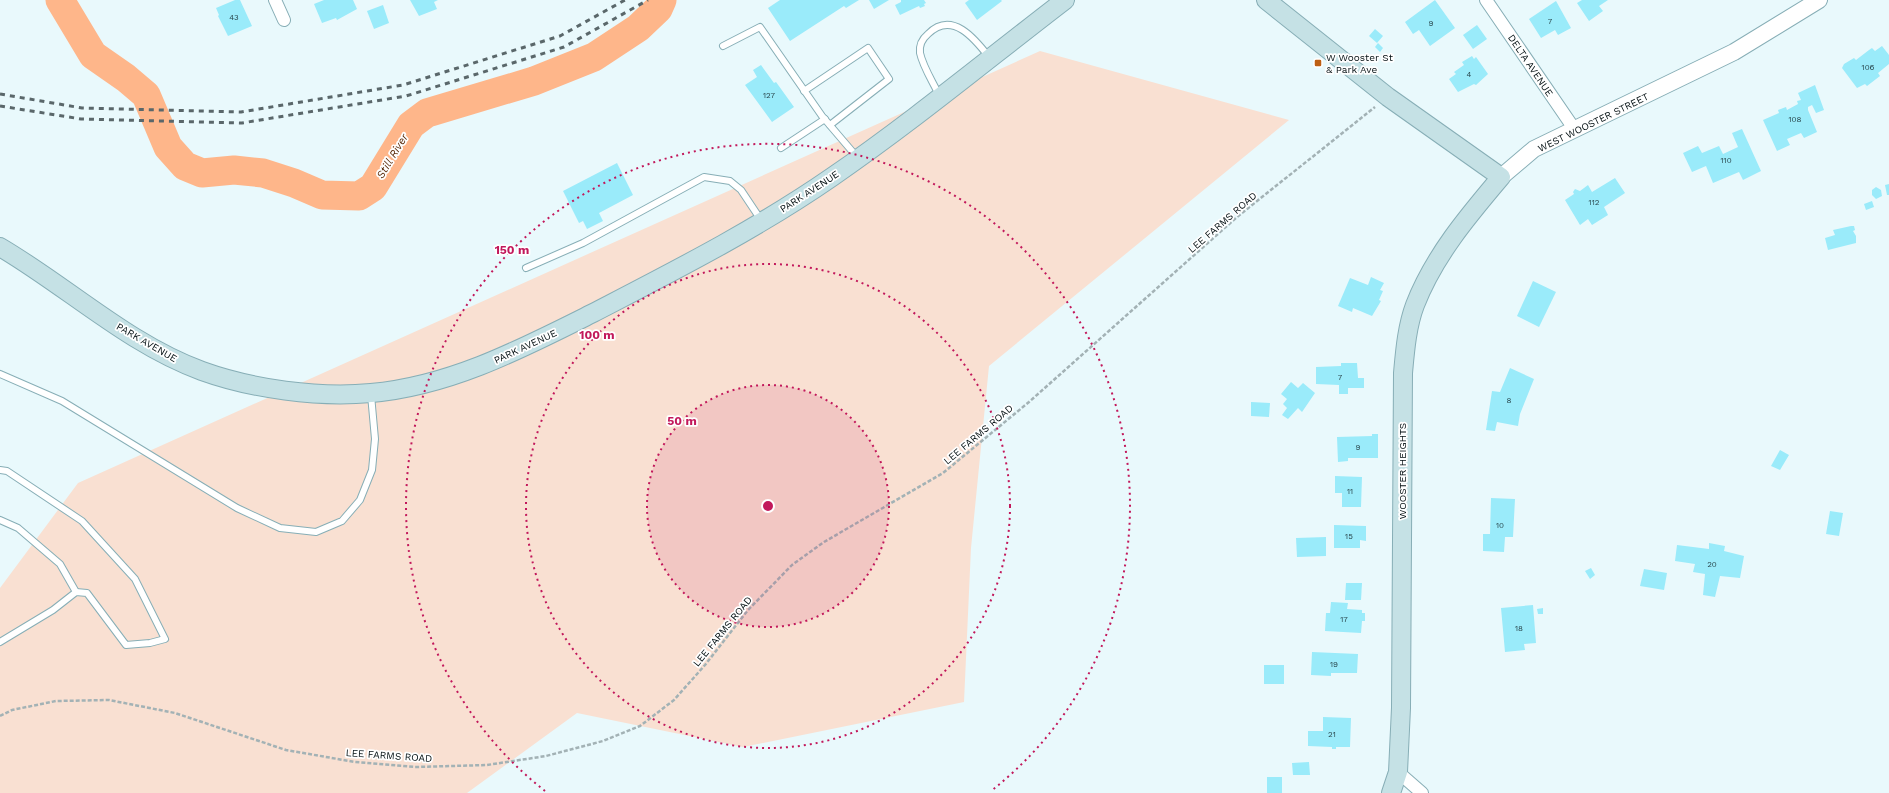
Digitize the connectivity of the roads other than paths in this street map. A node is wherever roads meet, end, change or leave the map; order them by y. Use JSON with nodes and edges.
{"nodes":[{"id":1,"x":275,"y":0,"type":"edge"},
{"id":2,"x":1065,"y":0,"type":"edge"},
{"id":3,"x":1266,"y":0,"type":"edge"},
{"id":4,"x":1486,"y":0,"type":"edge"},
{"id":5,"x":1819,"y":0,"type":"edge"},
{"id":6,"x":284,"y":20,"type":"dead end"},
{"id":7,"x":723,"y":46,"type":"dead end"},
{"id":8,"x":990,"y":58,"type":"junction"},
{"id":9,"x":804,"y":91,"type":"junction"},
{"id":10,"x":939,"y":97,"type":"junction"},
{"id":11,"x":825,"y":119,"type":"junction"},
{"id":12,"x":830,"y":126,"type":"junction"},
{"id":13,"x":1575,"y":130,"type":"junction"},
{"id":14,"x":781,"y":148,"type":"dead end"},
{"id":15,"x":858,"y":158,"type":"junction"},
{"id":16,"x":1501,"y":177,"type":"junction"},
{"id":17,"x":762,"y":221,"type":"junction"},
{"id":18,"x":0,"y":247,"type":"edge"},
{"id":19,"x":526,"y":268,"type":"dead end"},
{"id":20,"x":0,"y":374,"type":"edge"},
{"id":21,"x":371,"y":393,"type":"junction"},
{"id":22,"x":0,"y":470,"type":"edge"},
{"id":23,"x":0,"y":520,"type":"edge"},
{"id":24,"x":76,"y":592,"type":"junction"},
{"id":25,"x":0,"y":642,"type":"edge"},
{"id":26,"x":1398,"y":772,"type":"junction"},
{"id":27,"x":1391,"y":793,"type":"edge"},
{"id":28,"x":1422,"y":793,"type":"edge"}],
"edges":[{"from":1,"to":6,"type":"street"},
{"from":2,"to":8,"type":"main road","name":"PARK AVENUE"},
{"from":3,"to":16,"type":"main road"},
{"from":4,"to":13,"type":"street","name":"DELTA AVENUE"},
{"from":5,"to":13,"type":"street","name":"WEST WOOSTER STREET"},
{"from":7,"to":9,"type":"lane"},
{"from":8,"to":10,"type":"main road","name":"PARK AVENUE"},
{"from":8,"to":10,"type":"lane"},
{"from":9,"to":11,"type":"lane"},
{"from":9,"to":12,"type":"lane"},
{"from":10,"to":15,"type":"main road","name":"PARK AVENUE"},
{"from":11,"to":12,"type":"lane"},
{"from":11,"to":14,"type":"lane"},
{"from":12,"to":15,"type":"lane"},
{"from":13,"to":16,"type":"street","name":"WEST WOOSTER STREET"},
{"from":15,"to":17,"type":"main road","name":"PARK AVENUE"},
{"from":16,"to":26,"type":"main road","name":"WOOSTER HEIGHTS"},
{"from":17,"to":19,"type":"lane"},
{"from":17,"to":21,"type":"main road","name":"PARK AVENUE"},
{"from":18,"to":21,"type":"main road","name":"PARK AVENUE"},
{"from":20,"to":21,"type":"lane"},
{"from":22,"to":24,"type":"lane"},
{"from":23,"to":24,"type":"lane"},
{"from":24,"to":25,"type":"lane"},
{"from":26,"to":27,"type":"main road","name":"WOOSTER HEIGHTS"},
{"from":26,"to":28,"type":"street"}]}
